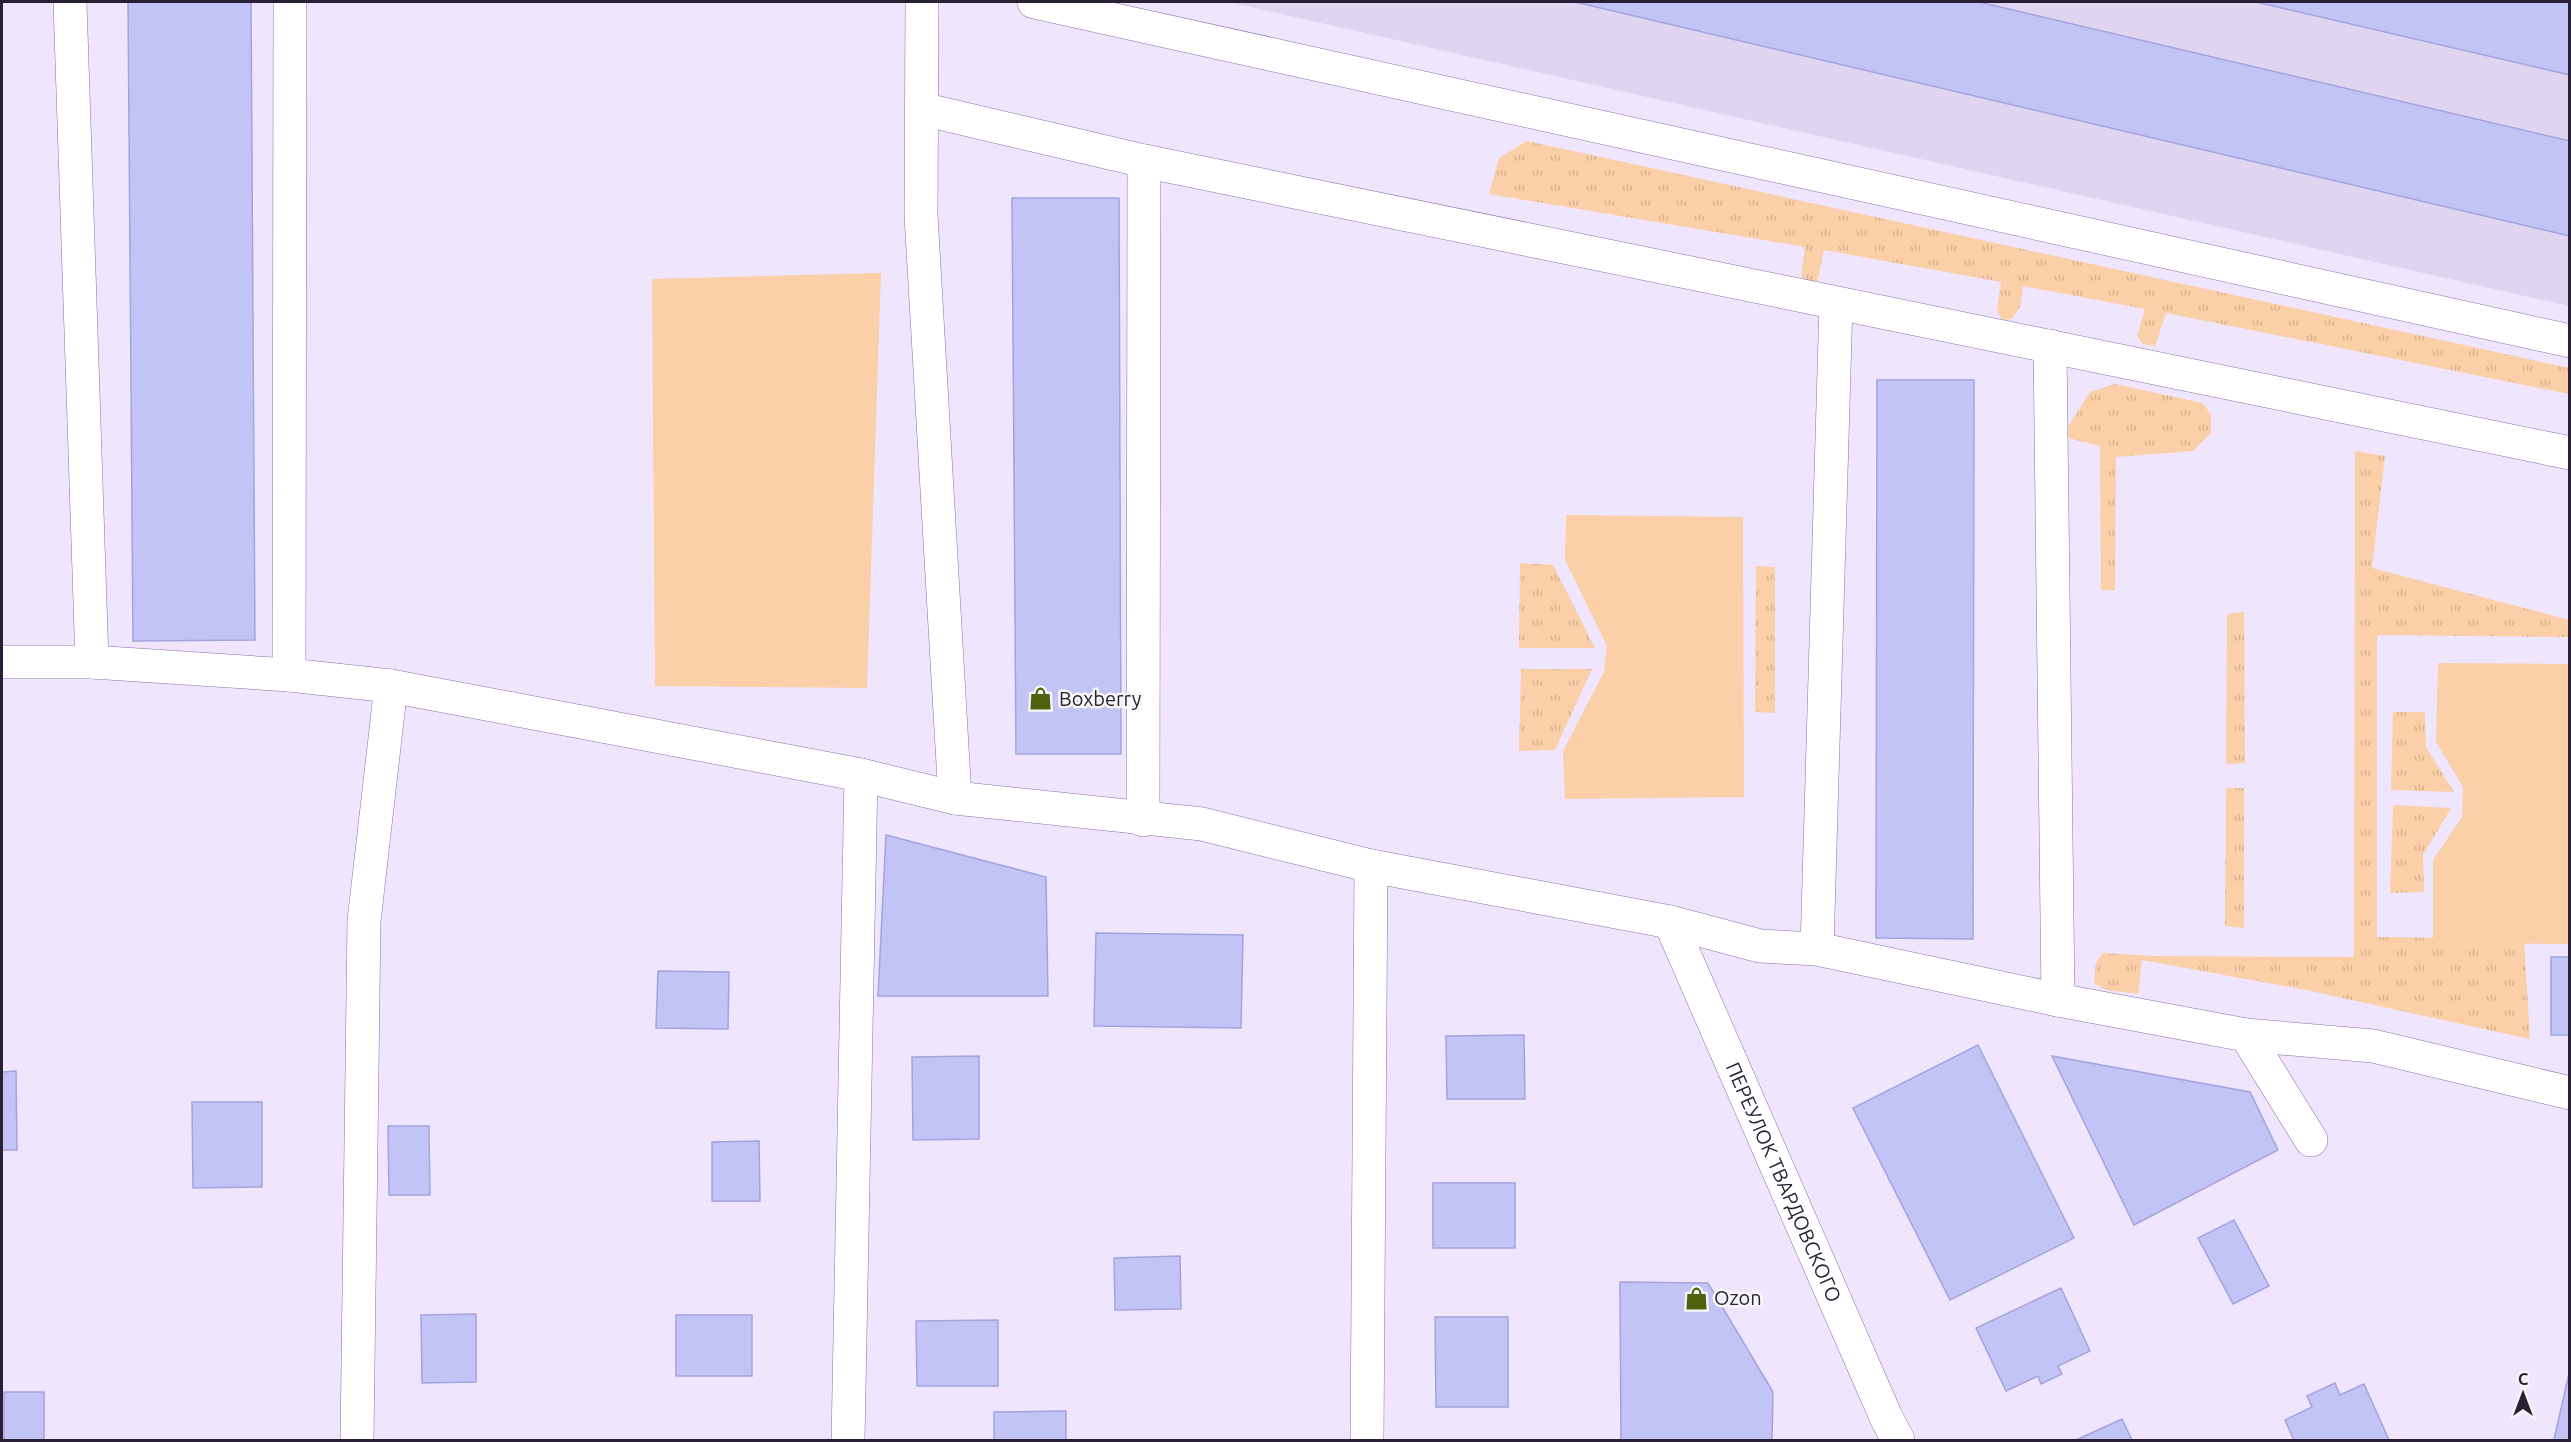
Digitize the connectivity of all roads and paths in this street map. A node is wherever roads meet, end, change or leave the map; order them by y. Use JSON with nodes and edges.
{"nodes":[{"id":1,"x":70,"y":2,"type":"edge"},
{"id":2,"x":290,"y":2,"type":"edge"},
{"id":3,"x":922,"y":2,"type":"edge"},
{"id":4,"x":1034,"y":2,"type":"edge"},
{"id":5,"x":922,"y":110,"type":"junction"},
{"id":6,"x":1144,"y":161,"type":"junction"},
{"id":7,"x":1836,"y":303,"type":"junction"},
{"id":8,"x":2570,"y":341,"type":"edge"},
{"id":9,"x":2050,"y":346,"type":"junction"},
{"id":10,"x":2570,"y":453,"type":"edge"},
{"id":11,"x":2,"y":662,"type":"edge"},
{"id":12,"x":92,"y":662,"type":"junction"},
{"id":13,"x":289,"y":675,"type":"junction"},
{"id":14,"x":391,"y":686,"type":"junction"},
{"id":15,"x":861,"y":775,"type":"junction"},
{"id":16,"x":955,"y":798,"type":"junction"},
{"id":17,"x":1143,"y":820,"type":"junction"},
{"id":18,"x":1371,"y":866,"type":"junction"},
{"id":19,"x":1670,"y":922,"type":"junction"},
{"id":20,"x":1817,"y":949,"type":"junction"},
{"id":21,"x":2058,"y":1000,"type":"junction"},
{"id":22,"x":2246,"y":1035,"type":"junction"},
{"id":23,"x":2570,"y":1093,"type":"edge"},
{"id":24,"x":2311,"y":1140,"type":"dead end"},
{"id":25,"x":1889,"y":1433,"type":"edge"},
{"id":26,"x":357,"y":1440,"type":"edge"},
{"id":27,"x":849,"y":1440,"type":"edge"},
{"id":28,"x":1367,"y":1440,"type":"edge"}],
"edges":[{"from":1,"to":12,"type":"street"},
{"from":2,"to":13,"type":"street"},
{"from":3,"to":5,"type":"street"},
{"from":4,"to":8,"type":"street"},
{"from":5,"to":6,"type":"street"},
{"from":5,"to":16,"type":"street"},
{"from":6,"to":7,"type":"street"},
{"from":6,"to":17,"type":"street"},
{"from":7,"to":9,"type":"street"},
{"from":7,"to":20,"type":"street"},
{"from":9,"to":10,"type":"street"},
{"from":9,"to":21,"type":"street"},
{"from":11,"to":12,"type":"street"},
{"from":12,"to":13,"type":"street"},
{"from":13,"to":14,"type":"street"},
{"from":14,"to":15,"type":"street"},
{"from":14,"to":26,"type":"street"},
{"from":15,"to":16,"type":"street"},
{"from":15,"to":27,"type":"street"},
{"from":16,"to":17,"type":"street"},
{"from":17,"to":18,"type":"street"},
{"from":18,"to":19,"type":"street"},
{"from":18,"to":28,"type":"street"},
{"from":19,"to":20,"type":"street"},
{"from":19,"to":25,"type":"street","name":"ПЕРЕУЛОК ТВАРДОВСКОГО"},
{"from":20,"to":21,"type":"street"},
{"from":21,"to":22,"type":"street"},
{"from":22,"to":23,"type":"street"},
{"from":22,"to":24,"type":"street"}]}
